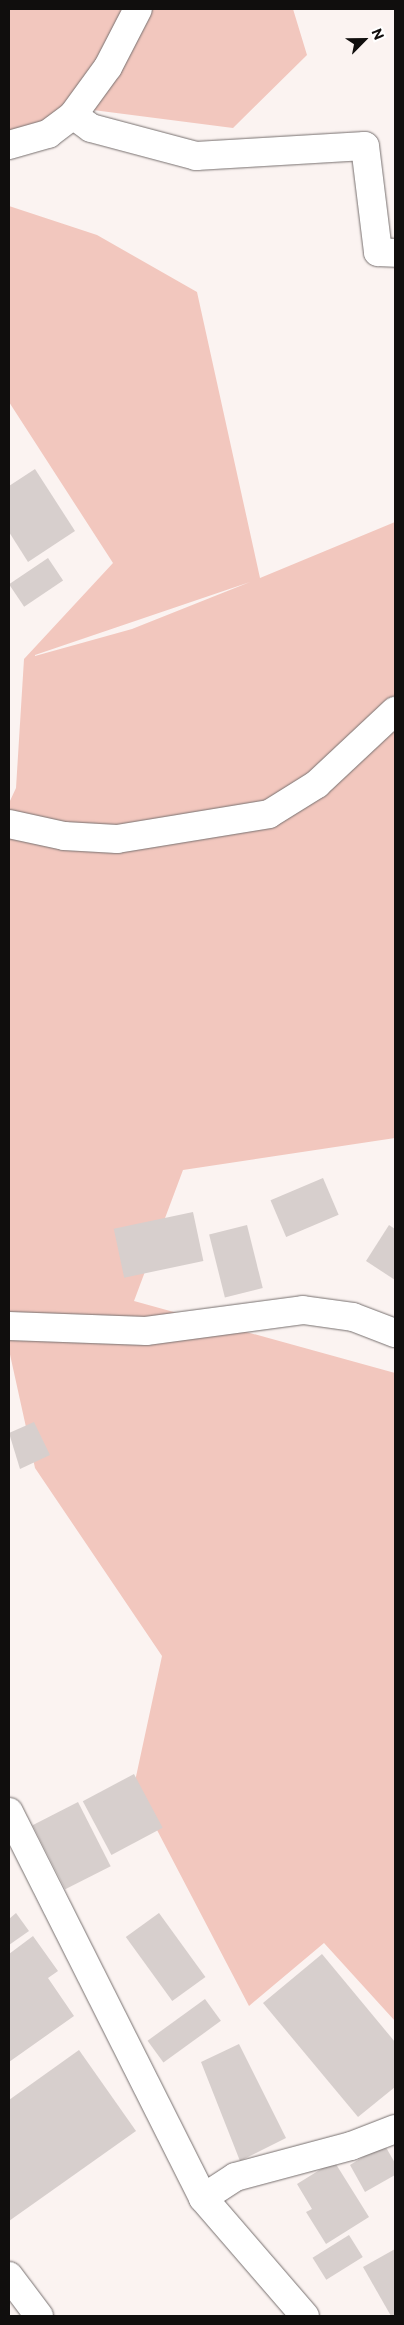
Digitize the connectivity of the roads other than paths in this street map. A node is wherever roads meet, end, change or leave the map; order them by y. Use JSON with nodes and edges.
{"nodes":[{"id":1,"x":138,"y":9,"type":"edge"},
{"id":2,"x":73,"y":115,"type":"junction"},
{"id":3,"x":9,"y":145,"type":"edge"},
{"id":4,"x":395,"y":253,"type":"edge"},
{"id":5,"x":395,"y":711,"type":"edge"},
{"id":6,"x":9,"y":824,"type":"edge"},
{"id":7,"x":9,"y":1326,"type":"edge"},
{"id":8,"x":395,"y":1333,"type":"edge"},
{"id":9,"x":9,"y":1812,"type":"edge"},
{"id":10,"x":395,"y":2129,"type":"edge"},
{"id":11,"x":203,"y":2198,"type":"junction"},
{"id":12,"x":9,"y":2276,"type":"edge"},
{"id":13,"x":39,"y":2316,"type":"edge"},
{"id":14,"x":305,"y":2316,"type":"edge"}],
"edges":[{"from":1,"to":2,"type":"street"},
{"from":2,"to":3,"type":"street"},
{"from":2,"to":4,"type":"street"},
{"from":5,"to":6,"type":"street"},
{"from":7,"to":8,"type":"street"},
{"from":9,"to":11,"type":"street"},
{"from":10,"to":11,"type":"street"},
{"from":11,"to":14,"type":"street"},
{"from":12,"to":13,"type":"street"}]}
